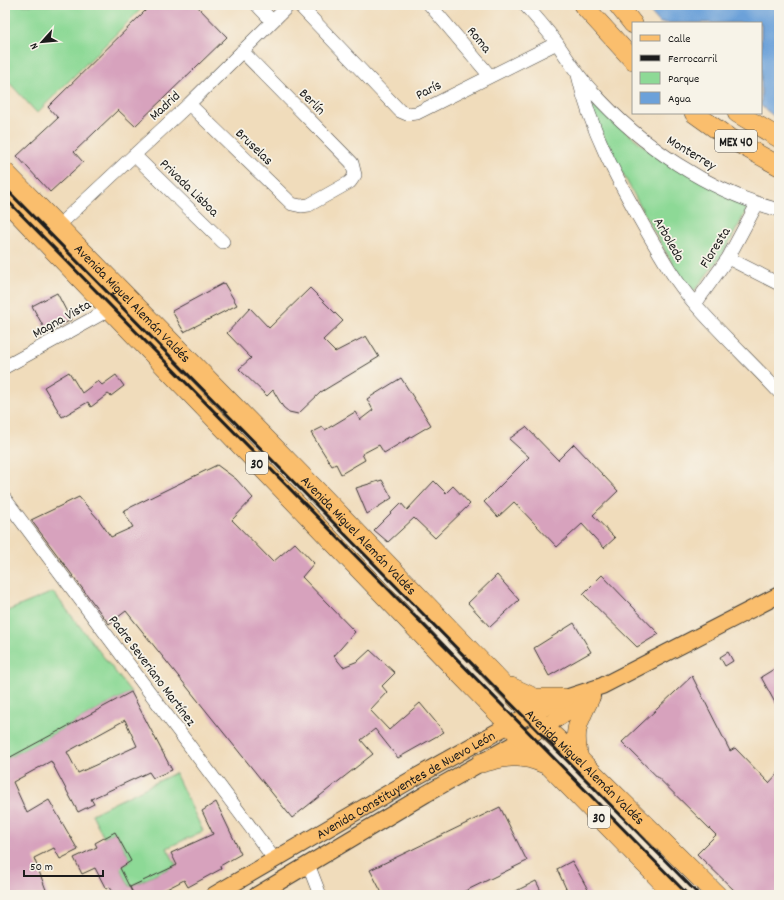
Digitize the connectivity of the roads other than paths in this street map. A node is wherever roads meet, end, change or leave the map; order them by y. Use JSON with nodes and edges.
{"nodes":[{"id":1,"x":256,"y":5,"type":"edge"},
{"id":2,"x":289,"y":5,"type":"edge"},
{"id":3,"x":299,"y":5,"type":"edge"},
{"id":4,"x":430,"y":5,"type":"edge"},
{"id":5,"x":525,"y":5,"type":"edge"},
{"id":6,"x":583,"y":5,"type":"edge"},
{"id":7,"x":618,"y":5,"type":"edge"},
{"id":8,"x":272,"y":21,"type":"junction"},
{"id":9,"x":632,"y":23,"type":"edge"},
{"id":10,"x":557,"y":43,"type":"junction"},
{"id":11,"x":242,"y":51,"type":"junction"},
{"id":12,"x":632,"y":59,"type":"edge"},
{"id":13,"x":578,"y":75,"type":"junction"},
{"id":14,"x":490,"y":76,"type":"junction"},
{"id":15,"x":189,"y":104,"type":"junction"},
{"id":16,"x":695,"y":114,"type":"edge"},
{"id":17,"x":739,"y":114,"type":"edge"},
{"id":18,"x":779,"y":138,"type":"edge"},
{"id":19,"x":134,"y":155,"type":"junction"},
{"id":20,"x":779,"y":166,"type":"edge"},
{"id":21,"x":5,"y":172,"type":"edge"},
{"id":22,"x":5,"y":194,"type":"edge"},
{"id":23,"x":5,"y":200,"type":"edge"},
{"id":24,"x":757,"y":204,"type":"junction"},
{"id":25,"x":301,"y":206,"type":"joint"},
{"id":26,"x":779,"y":210,"type":"edge"},
{"id":27,"x":58,"y":226,"type":"junction"},
{"id":28,"x":223,"y":242,"type":"dead end"},
{"id":29,"x":728,"y":258,"type":"junction"},
{"id":30,"x":779,"y":284,"type":"edge"},
{"id":31,"x":96,"y":294,"type":"junction"},
{"id":32,"x":695,"y":304,"type":"junction"},
{"id":33,"x":110,"y":309,"type":"junction"},
{"id":34,"x":172,"y":342,"type":"junction"},
{"id":35,"x":5,"y":367,"type":"edge"},
{"id":36,"x":779,"y":392,"type":"edge"},
{"id":37,"x":5,"y":500,"type":"edge"},
{"id":38,"x":779,"y":595,"type":"edge"},
{"id":39,"x":500,"y":682,"type":"junction"},
{"id":40,"x":596,"y":692,"type":"junction"},
{"id":41,"x":564,"y":698,"type":"junction"},
{"id":42,"x":538,"y":721,"type":"junction"},
{"id":43,"x":509,"y":725,"type":"junction"},
{"id":44,"x":523,"y":739,"type":"junction"},
{"id":45,"x":579,"y":759,"type":"junction"},
{"id":46,"x":481,"y":763,"type":"junction"},
{"id":47,"x":548,"y":764,"type":"junction"},
{"id":48,"x":275,"y":860,"type":"junction"},
{"id":49,"x":308,"y":864,"type":"junction"},
{"id":50,"x":214,"y":895,"type":"edge"},
{"id":51,"x":257,"y":895,"type":"edge"},
{"id":52,"x":320,"y":895,"type":"edge"},
{"id":53,"x":675,"y":895,"type":"edge"},
{"id":54,"x":717,"y":895,"type":"edge"}],
"edges":[{"from":1,"to":8,"type":"street"},
{"from":2,"to":8,"type":"street","name":"Madrid"},
{"from":3,"to":14,"type":"street","name":"París"},
{"from":4,"to":14,"type":"street","name":"Roma"},
{"from":5,"to":10,"type":"street","name":"Monterrey"},
{"from":6,"to":12,"type":"highway"},
{"from":7,"to":9,"type":"highway"},
{"from":8,"to":11,"type":"street","name":"Madrid"},
{"from":10,"to":13,"type":"street","name":"Monterrey"},
{"from":10,"to":14,"type":"street","name":"París"},
{"from":11,"to":15,"type":"street","name":"Madrid"},
{"from":11,"to":25,"type":"street","name":"Berlín"},
{"from":13,"to":24,"type":"street","name":"Monterrey"},
{"from":13,"to":32,"type":"street","name":"Arboleda"},
{"from":15,"to":19,"type":"street","name":"Madrid"},
{"from":15,"to":25,"type":"street","name":"Bruselas"},
{"from":16,"to":20,"type":"highway","number":"MEX 40"},
{"from":17,"to":18,"type":"highway","number":"MEX 40"},
{"from":19,"to":27,"type":"street","name":"Madrid"},
{"from":19,"to":28,"type":"street","name":"Privada Lisboa"},
{"from":21,"to":27,"type":"highway","name":"Avenida Miguel Alemán Valdés","number":"30"},
{"from":22,"to":27,"type":"highway"},
{"from":23,"to":31,"type":"highway","name":"Avenida Miguel Alemán Valdés","number":"30"},
{"from":24,"to":26,"type":"street","name":"Monterrey"},
{"from":24,"to":29,"type":"street","name":"Floresta"},
{"from":27,"to":31,"type":"highway"},
{"from":27,"to":34,"type":"highway","name":"Avenida Miguel Alemán Valdés","number":"30"},
{"from":29,"to":30,"type":"street"},
{"from":29,"to":32,"type":"street","name":"Floresta"},
{"from":31,"to":33,"type":"highway","name":"Avenida Miguel Alemán Valdés","number":"30"},
{"from":32,"to":36,"type":"street","name":"Arboleda"},
{"from":33,"to":34,"type":"highway"},
{"from":33,"to":35,"type":"street","name":"Magna Vista"},
{"from":33,"to":43,"type":"highway","name":"Avenida Miguel Alemán Valdés","number":"30"},
{"from":34,"to":39,"type":"highway","name":"Avenida Miguel Alemán Valdés","number":"30"},
{"from":37,"to":48,"type":"street","name":"Padre Severiano Martínez"},
{"from":38,"to":40,"type":"main road","name":"Avenida Constituyentes de Nuevo León"},
{"from":39,"to":41,"type":"highway"},
{"from":39,"to":42,"type":"highway","name":"Avenida Miguel Alemán Valdés","number":"30"},
{"from":40,"to":41,"type":"main road","name":"Avenida Constituyentes de Nuevo León"},
{"from":40,"to":42,"type":"main road","name":"Avenida Constituyentes de Nuevo León"},
{"from":40,"to":45,"type":"highway"},
{"from":41,"to":42,"type":"main road","name":"Avenida Constituyentes de Nuevo León"},
{"from":42,"to":43,"type":"main road","name":"Avenida Constituyentes de Nuevo León"},
{"from":42,"to":44,"type":"main road","name":"Avenida Constituyentes de Nuevo León"},
{"from":42,"to":45,"type":"highway","name":"Avenida Miguel Alemán Valdés","number":"30"},
{"from":43,"to":44,"type":"highway","name":"Avenida Miguel Alemán Valdés","number":"30"},
{"from":43,"to":48,"type":"main road","name":"Avenida Constituyentes de Nuevo León"},
{"from":44,"to":46,"type":"main road","name":"Avenida Constituyentes de Nuevo León"},
{"from":44,"to":47,"type":"highway","name":"Avenida Miguel Alemán Valdés","number":"30"},
{"from":45,"to":54,"type":"highway","name":"Avenida Miguel Alemán Valdés","number":"30"},
{"from":46,"to":47,"type":"highway"},
{"from":46,"to":49,"type":"main road","name":"Avenida Constituyentes de Nuevo León"},
{"from":47,"to":53,"type":"highway","name":"Avenida Miguel Alemán Valdés","number":"30"},
{"from":48,"to":50,"type":"main road","name":"Avenida Constituyentes de Nuevo León"},
{"from":49,"to":51,"type":"main road","name":"Avenida Constituyentes de Nuevo León"},
{"from":49,"to":52,"type":"street"}]}
